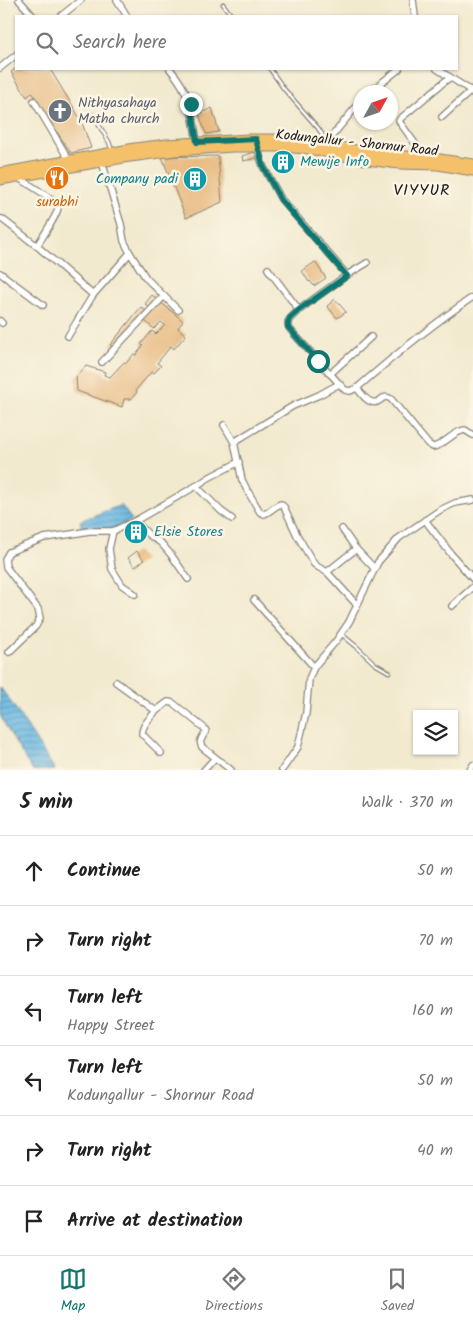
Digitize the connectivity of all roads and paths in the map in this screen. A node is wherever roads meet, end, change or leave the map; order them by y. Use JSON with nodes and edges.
{"nodes":[{"id":1,"x":19,"y":0,"type":"edge"},
{"id":2,"x":79,"y":0,"type":"edge"},
{"id":3,"x":117,"y":0,"type":"edge"},
{"id":4,"x":413,"y":0,"type":"edge"},
{"id":5,"x":223,"y":4,"type":"dead end"},
{"id":6,"x":32,"y":15,"type":"edge"},
{"id":7,"x":63,"y":15,"type":"edge"},
{"id":8,"x":126,"y":15,"type":"edge"},
{"id":9,"x":231,"y":15,"type":"edge"},
{"id":10,"x":415,"y":15,"type":"edge"},
{"id":11,"x":15,"y":56,"type":"edge"},
{"id":12,"x":0,"y":68,"type":"edge"},
{"id":13,"x":171,"y":70,"type":"edge"},
{"id":14,"x":271,"y":70,"type":"edge"},
{"id":15,"x":398,"y":70,"type":"edge"},
{"id":16,"x":439,"y":70,"type":"edge"},
{"id":17,"x":450,"y":77,"type":"junction"},
{"id":18,"x":379,"y":85,"type":"edge"},
{"id":19,"x":472,"y":90,"type":"edge"},
{"id":20,"x":34,"y":102,"type":"dead end"},
{"id":21,"x":353,"y":110,"type":"edge"},
{"id":22,"x":93,"y":115,"type":"dead end"},
{"id":23,"x":442,"y":117,"type":"dead end"},
{"id":24,"x":197,"y":142,"type":"junction"},
{"id":25,"x":256,"y":143,"type":"junction"},
{"id":26,"x":327,"y":144,"type":"junction"},
{"id":27,"x":112,"y":152,"type":"junction"},
{"id":28,"x":422,"y":157,"type":"junction"},
{"id":29,"x":69,"y":160,"type":"junction"},
{"id":30,"x":102,"y":162,"type":"junction"},
{"id":31,"x":473,"y":164,"type":"edge"},
{"id":32,"x":473,"y":171,"type":"edge"},
{"id":33,"x":0,"y":173,"type":"edge"},
{"id":34,"x":17,"y":177,"type":"junction"},
{"id":35,"x":0,"y":180,"type":"edge"},
{"id":36,"x":1,"y":220,"type":"edge"},
{"id":37,"x":37,"y":246,"type":"junction"},
{"id":38,"x":130,"y":253,"type":"junction"},
{"id":39,"x":367,"y":263,"type":"dead end"},
{"id":40,"x":268,"y":269,"type":"dead end"},
{"id":41,"x":0,"y":273,"type":"edge"},
{"id":42,"x":347,"y":276,"type":"junction"},
{"id":43,"x":93,"y":295,"type":"junction"},
{"id":44,"x":164,"y":296,"type":"junction"},
{"id":45,"x":473,"y":297,"type":"edge"},
{"id":46,"x":42,"y":305,"type":"dead end"},
{"id":47,"x":178,"y":310,"type":"dead end"},
{"id":48,"x":299,"y":310,"type":"junction"},
{"id":49,"x":68,"y":336,"type":"dead end"},
{"id":50,"x":371,"y":337,"type":"dead end"},
{"id":51,"x":102,"y":362,"type":"dead end"},
{"id":52,"x":330,"y":374,"type":"junction"},
{"id":53,"x":339,"y":384,"type":"junction"},
{"id":54,"x":357,"y":388,"type":"junction"},
{"id":55,"x":224,"y":425,"type":"dead end"},
{"id":56,"x":473,"y":435,"type":"edge"},
{"id":57,"x":234,"y":442,"type":"junction"},
{"id":58,"x":239,"y":462,"type":"junction"},
{"id":59,"x":196,"y":486,"type":"junction"},
{"id":60,"x":473,"y":500,"type":"edge"},
{"id":61,"x":232,"y":519,"type":"dead end"},
{"id":62,"x":425,"y":520,"type":"junction"},
{"id":63,"x":135,"y":522,"type":"junction"},
{"id":64,"x":342,"y":529,"type":"dead end"},
{"id":65,"x":113,"y":531,"type":"junction"},
{"id":66,"x":356,"y":549,"type":"junction"},
{"id":67,"x":375,"y":569,"type":"junction"},
{"id":68,"x":327,"y":572,"type":"junction"},
{"id":69,"x":188,"y":579,"type":"dead end"},
{"id":70,"x":473,"y":580,"type":"edge"},
{"id":71,"x":473,"y":587,"type":"edge"},
{"id":72,"x":135,"y":594,"type":"dead end"},
{"id":73,"x":254,"y":600,"type":"dead end"},
{"id":74,"x":357,"y":605,"type":"junction"},
{"id":75,"x":452,"y":606,"type":"dead end"},
{"id":76,"x":341,"y":634,"type":"junction"},
{"id":77,"x":9,"y":652,"type":"dead end"},
{"id":78,"x":314,"y":667,"type":"junction"},
{"id":79,"x":389,"y":672,"type":"dead end"},
{"id":80,"x":116,"y":682,"type":"dead end"},
{"id":81,"x":156,"y":711,"type":"junction"},
{"id":82,"x":161,"y":753,"type":"dead end"},
{"id":83,"x":215,"y":758,"type":"junction"},
{"id":84,"x":473,"y":766,"type":"edge"},
{"id":85,"x":204,"y":770,"type":"edge"},
{"id":86,"x":231,"y":770,"type":"edge"},
{"id":87,"x":282,"y":770,"type":"edge"},
{"id":88,"x":470,"y":770,"type":"edge"}],
"edges":[{"from":1,"to":6,"type":"street"},
{"from":2,"to":7,"type":"street"},
{"from":3,"to":8,"type":"street"},
{"from":4,"to":10,"type":"street"},
{"from":5,"to":9,"type":"lane"},
{"from":11,"to":12,"type":"street"},
{"from":13,"to":24,"type":"street"},
{"from":14,"to":26,"type":"lane"},
{"from":15,"to":18,"type":"street"},
{"from":16,"to":17,"type":"street"},
{"from":17,"to":19,"type":"street"},
{"from":17,"to":28,"type":"street"},
{"from":19,"to":23,"type":"street"},
{"from":20,"to":29,"type":"street"},
{"from":21,"to":26,"type":"street"},
{"from":22,"to":27,"type":"lane"},
{"from":24,"to":25,"type":"main road","name":"Kodungallur - Shornur Road"},
{"from":24,"to":27,"type":"main road","name":"Kodungallur - Shornur Road"},
{"from":25,"to":26,"type":"main road","name":"Kodungallur - Shornur Road"},
{"from":25,"to":30,"type":"main road","name":"Kodungallur - Shornur Road"},
{"from":25,"to":32,"type":"main road","name":"Kodungallur - Shornur Road"},
{"from":25,"to":42,"type":"street"},
{"from":26,"to":28,"type":"main road","name":"Kodungallur - Shornur Road"},
{"from":27,"to":29,"type":"main road","name":"Kodungallur - Shornur Road"},
{"from":28,"to":31,"type":"main road","name":"Kodungallur - Shornur Road"},
{"from":29,"to":33,"type":"main road","name":"Kodungallur - Shornur Road"},
{"from":30,"to":34,"type":"main road","name":"Kodungallur - Shornur Road"},
{"from":30,"to":38,"type":"street"},
{"from":34,"to":35,"type":"main road","name":"Kodungallur - Shornur Road"},
{"from":34,"to":37,"type":"street"},
{"from":36,"to":37,"type":"street"},
{"from":37,"to":43,"type":"street"},
{"from":38,"to":43,"type":"street"},
{"from":38,"to":44,"type":"street"},
{"from":39,"to":42,"type":"street"},
{"from":40,"to":48,"type":"street"},
{"from":41,"to":46,"type":"street"},
{"from":42,"to":48,"type":"street"},
{"from":43,"to":49,"type":"street"},
{"from":44,"to":47,"type":"street"},
{"from":44,"to":51,"type":"street"},
{"from":45,"to":54,"type":"street"},
{"from":48,"to":52,"type":"street"},
{"from":50,"to":52,"type":"street"},
{"from":52,"to":53,"type":"street"},
{"from":53,"to":54,"type":"street"},
{"from":53,"to":57,"type":"street"},
{"from":54,"to":56,"type":"street"},
{"from":55,"to":57,"type":"street"},
{"from":57,"to":58,"type":"street"},
{"from":58,"to":59,"type":"street"},
{"from":58,"to":68,"type":"street"},
{"from":59,"to":61,"type":"street"},
{"from":59,"to":63,"type":"street"},
{"from":60,"to":62,"type":"street"},
{"from":62,"to":67,"type":"street"},
{"from":62,"to":70,"type":"street"},
{"from":63,"to":65,"type":"street"},
{"from":63,"to":69,"type":"street"},
{"from":64,"to":66,"type":"street"},
{"from":65,"to":72,"type":"street"},
{"from":65,"to":77,"type":"street"},
{"from":66,"to":67,"type":"street"},
{"from":66,"to":68,"type":"street"},
{"from":67,"to":74,"type":"street"},
{"from":68,"to":74,"type":"street"},
{"from":71,"to":75,"type":"street"},
{"from":73,"to":78,"type":"street"},
{"from":74,"to":76,"type":"street"},
{"from":76,"to":78,"type":"street"},
{"from":76,"to":79,"type":"lane"},
{"from":78,"to":87,"type":"street"},
{"from":80,"to":81,"type":"street"},
{"from":81,"to":82,"type":"street"},
{"from":81,"to":83,"type":"street"},
{"from":83,"to":85,"type":"street"},
{"from":83,"to":86,"type":"street"},
{"from":84,"to":88,"type":"street"}]}
